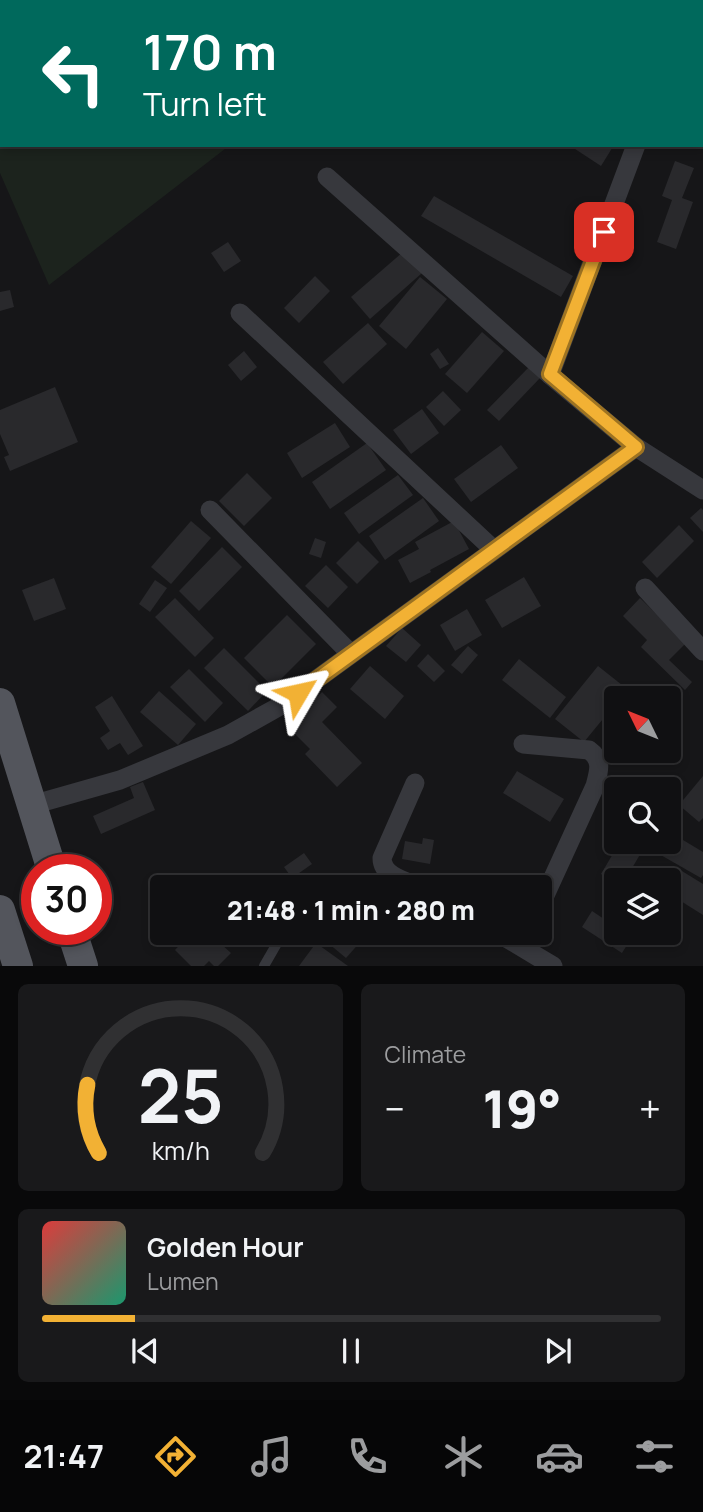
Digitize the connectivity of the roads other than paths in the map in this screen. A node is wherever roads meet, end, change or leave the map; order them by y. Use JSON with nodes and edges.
{"nodes":[{"id":1,"x":635,"y":147,"type":"edge"},
{"id":2,"x":327,"y":177,"type":"dead end"},
{"id":3,"x":240,"y":313,"type":"dead end"},
{"id":4,"x":550,"y":374,"type":"junction"},
{"id":5,"x":636,"y":447,"type":"junction"},
{"id":6,"x":703,"y":490,"type":"edge"},
{"id":7,"x":210,"y":510,"type":"dead end"},
{"id":8,"x":494,"y":550,"type":"junction"},
{"id":9,"x":645,"y":588,"type":"dead end"},
{"id":10,"x":703,"y":651,"type":"edge"},
{"id":11,"x":351,"y":654,"type":"junction"},
{"id":12,"x":0,"y":703,"type":"edge"},
{"id":13,"x":523,"y":744,"type":"dead end"},
{"id":14,"x":415,"y":783,"type":"dead end"},
{"id":15,"x":32,"y":805,"type":"junction"},
{"id":16,"x":47,"y":854,"type":"edge"},
{"id":17,"x":394,"y":875,"type":"edge"},
{"id":18,"x":552,"y":880,"type":"edge"},
{"id":19,"x":0,"y":910,"type":"edge"},
{"id":20,"x":76,"y":945,"type":"edge"},
{"id":21,"x":276,"y":945,"type":"edge"},
{"id":22,"x":530,"y":945,"type":"edge"},
{"id":23,"x":18,"y":966,"type":"edge"},
{"id":24,"x":82,"y":966,"type":"edge"},
{"id":25,"x":264,"y":966,"type":"edge"},
{"id":26,"x":553,"y":966,"type":"edge"}],
"edges":[{"from":1,"to":4,"type":"street"},
{"from":2,"to":4,"type":"street"},
{"from":3,"to":8,"type":"street"},
{"from":4,"to":5,"type":"street"},
{"from":5,"to":6,"type":"street"},
{"from":5,"to":8,"type":"street"},
{"from":7,"to":11,"type":"street"},
{"from":8,"to":11,"type":"street"},
{"from":9,"to":10,"type":"street"},
{"from":11,"to":15,"type":"street"},
{"from":12,"to":15,"type":"main road"},
{"from":13,"to":18,"type":"street"},
{"from":14,"to":17,"type":"street"},
{"from":15,"to":16,"type":"main road"},
{"from":19,"to":23,"type":"main road"},
{"from":20,"to":24,"type":"main road"},
{"from":21,"to":25,"type":"lane"},
{"from":22,"to":26,"type":"street"}]}
